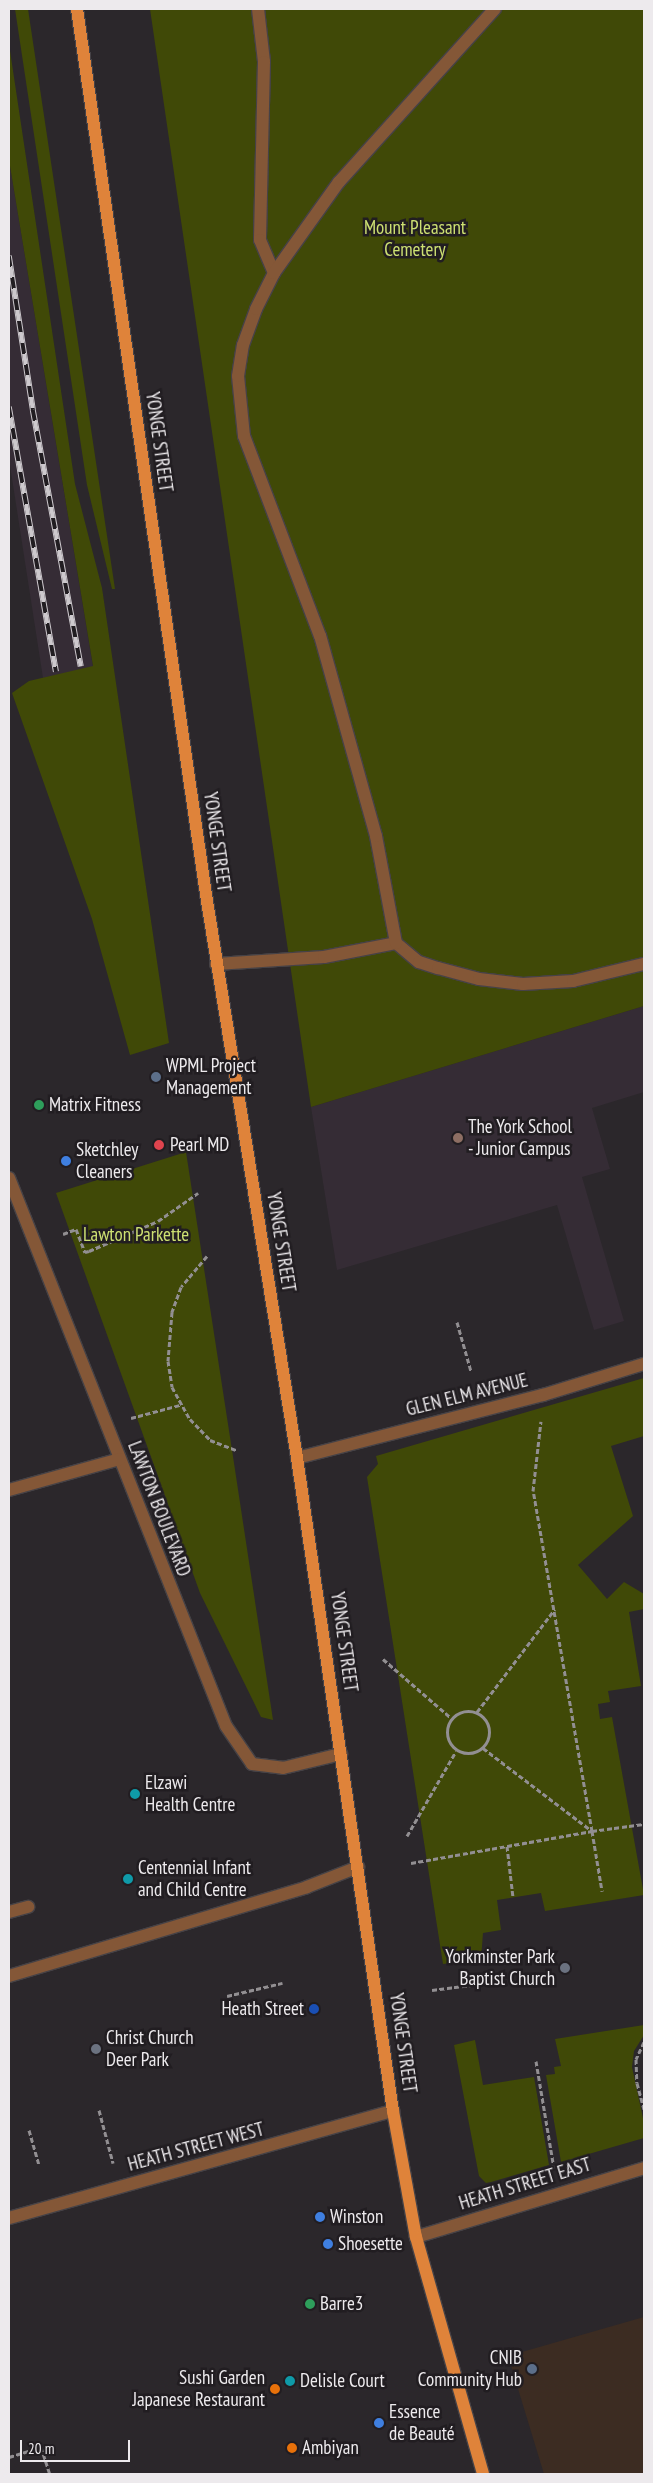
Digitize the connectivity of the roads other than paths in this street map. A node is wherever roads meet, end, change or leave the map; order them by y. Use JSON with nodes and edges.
{"nodes":[{"id":1,"x":77,"y":9,"type":"edge"},
{"id":2,"x":258,"y":9,"type":"edge"},
{"id":3,"x":494,"y":9,"type":"edge"},
{"id":4,"x":274,"y":273,"type":"junction"},
{"id":5,"x":396,"y":943,"type":"junction"},
{"id":6,"x":216,"y":964,"type":"junction"},
{"id":7,"x":644,"y":964,"type":"edge"},
{"id":8,"x":9,"y":1178,"type":"edge"},
{"id":9,"x":644,"y":1364,"type":"edge"},
{"id":10,"x":297,"y":1458,"type":"junction"},
{"id":11,"x":120,"y":1459,"type":"junction"},
{"id":12,"x":9,"y":1490,"type":"edge"},
{"id":13,"x":341,"y":1754,"type":"junction"},
{"id":14,"x":358,"y":1867,"type":"junction"},
{"id":15,"x":28,"y":1907,"type":"dead end"},
{"id":16,"x":9,"y":1912,"type":"edge"},
{"id":17,"x":9,"y":1976,"type":"edge"},
{"id":18,"x":393,"y":2111,"type":"junction"},
{"id":19,"x":644,"y":2168,"type":"edge"},
{"id":20,"x":9,"y":2218,"type":"edge"},
{"id":21,"x":416,"y":2237,"type":"junction"},
{"id":22,"x":483,"y":2474,"type":"edge"}],
"edges":[{"from":1,"to":6,"type":"main road","name":"YONGE STREET"},
{"from":2,"to":4,"type":"street"},
{"from":3,"to":4,"type":"street"},
{"from":4,"to":5,"type":"street"},
{"from":5,"to":6,"type":"street"},
{"from":5,"to":7,"type":"street"},
{"from":6,"to":10,"type":"main road","name":"YONGE STREET"},
{"from":8,"to":11,"type":"street","name":"LAWTON BOULEVARD"},
{"from":9,"to":10,"type":"street","name":"GLEN ELM AVENUE"},
{"from":10,"to":13,"type":"main road","name":"YONGE STREET"},
{"from":11,"to":12,"type":"street"},
{"from":11,"to":13,"type":"street","name":"LAWTON BOULEVARD"},
{"from":13,"to":14,"type":"main road","name":"YONGE STREET"},
{"from":14,"to":17,"type":"street"},
{"from":14,"to":18,"type":"main road","name":"YONGE STREET"},
{"from":15,"to":16,"type":"street"},
{"from":18,"to":20,"type":"street","name":"HEATH STREET WEST"},
{"from":18,"to":21,"type":"main road","name":"YONGE STREET"},
{"from":19,"to":21,"type":"street","name":"HEATH STREET EAST"},
{"from":21,"to":22,"type":"main road","name":"YONGE STREET"}]}
